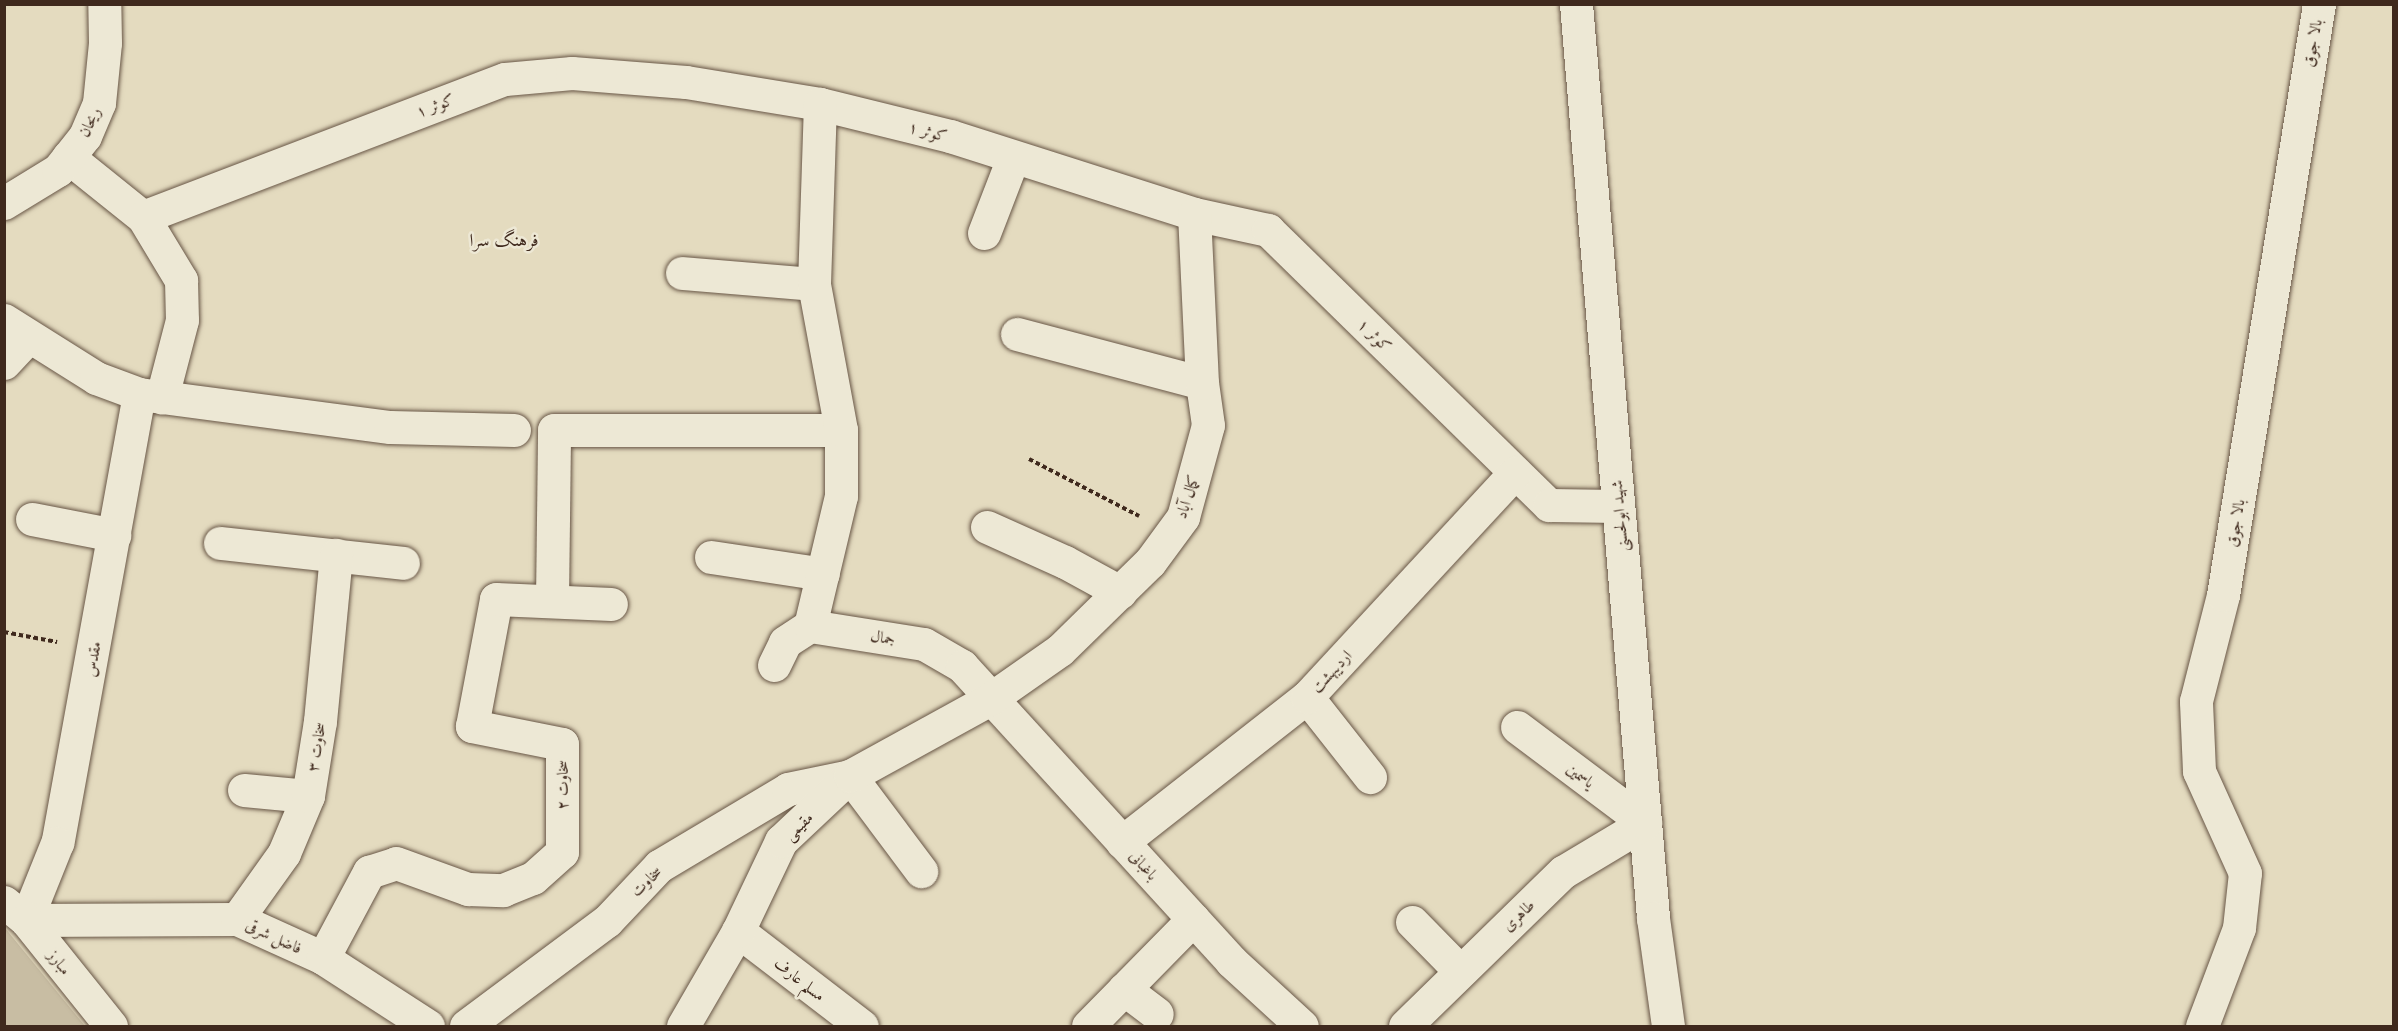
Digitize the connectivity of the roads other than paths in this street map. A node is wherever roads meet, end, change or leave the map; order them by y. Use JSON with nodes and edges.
{"nodes":[{"id":1,"x":1576,"y":4,"type":"edge"},
{"id":2,"x":2319,"y":4,"type":"edge"},
{"id":3,"x":103,"y":5,"type":"edge"},
{"id":4,"x":820,"y":104,"type":"junction"},
{"id":5,"x":68,"y":157,"type":"junction"},
{"id":6,"x":1013,"y":158,"type":"junction"},
{"id":7,"x":11,"y":191,"type":"edge"},
{"id":8,"x":1194,"y":214,"type":"junction"},
{"id":9,"x":143,"y":217,"type":"junction"},
{"id":10,"x":984,"y":232,"type":"dead end"},
{"id":11,"x":682,"y":273,"type":"dead end"},
{"id":12,"x":814,"y":284,"type":"junction"},
{"id":13,"x":16,"y":328,"type":"edge"},
{"id":14,"x":1017,"y":334,"type":"dead end"},
{"id":15,"x":4,"y":363,"type":"edge"},
{"id":16,"x":1202,"y":383,"type":"junction"},
{"id":17,"x":150,"y":396,"type":"junction"},
{"id":18,"x":514,"y":430,"type":"dead end"},
{"id":19,"x":841,"y":430,"type":"junction"},
{"id":20,"x":1515,"y":472,"type":"junction"},
{"id":21,"x":1618,"y":506,"type":"junction"},
{"id":22,"x":33,"y":519,"type":"dead end"},
{"id":23,"x":987,"y":527,"type":"dead end"},
{"id":24,"x":114,"y":536,"type":"junction"},
{"id":25,"x":220,"y":543,"type":"dead end"},
{"id":26,"x":336,"y":555,"type":"junction"},
{"id":27,"x":711,"y":557,"type":"dead end"},
{"id":28,"x":403,"y":563,"type":"dead end"},
{"id":29,"x":823,"y":573,"type":"junction"},
{"id":30,"x":1120,"y":592,"type":"junction"},
{"id":31,"x":552,"y":601,"type":"junction"},
{"id":32,"x":611,"y":604,"type":"dead end"},
{"id":33,"x":810,"y":626,"type":"junction"},
{"id":34,"x":774,"y":665,"type":"dead end"},
{"id":35,"x":1307,"y":697,"type":"junction"},
{"id":36,"x":990,"y":699,"type":"junction"},
{"id":37,"x":1517,"y":727,"type":"dead end"},
{"id":38,"x":850,"y":776,"type":"junction"},
{"id":39,"x":1370,"y":777,"type":"dead end"},
{"id":40,"x":244,"y":790,"type":"dead end"},
{"id":41,"x":308,"y":796,"type":"junction"},
{"id":42,"x":1645,"y":823,"type":"junction"},
{"id":43,"x":1122,"y":842,"type":"junction"},
{"id":44,"x":921,"y":871,"type":"dead end"},
{"id":45,"x":15,"y":911,"type":"edge"},
{"id":46,"x":237,"y":918,"type":"junction"},
{"id":47,"x":1192,"y":919,"type":"junction"},
{"id":48,"x":1412,"y":922,"type":"dead end"},
{"id":49,"x":738,"y":931,"type":"junction"},
{"id":50,"x":323,"y":958,"type":"junction"},
{"id":51,"x":1460,"y":971,"type":"junction"},
{"id":52,"x":1124,"y":989,"type":"junction"},
{"id":53,"x":1157,"y":1014,"type":"dead end"},
{"id":54,"x":111,"y":1026,"type":"edge"},
{"id":55,"x":428,"y":1026,"type":"edge"},
{"id":56,"x":466,"y":1026,"type":"edge"},
{"id":57,"x":683,"y":1026,"type":"edge"},
{"id":58,"x":862,"y":1026,"type":"edge"},
{"id":59,"x":1088,"y":1026,"type":"edge"},
{"id":60,"x":1302,"y":1026,"type":"edge"},
{"id":61,"x":1405,"y":1026,"type":"edge"},
{"id":62,"x":1668,"y":1026,"type":"edge"},
{"id":63,"x":2202,"y":1026,"type":"edge"}],
"edges":[{"from":1,"to":21,"type":"street","name":"شهید ابولحسنی"},
{"from":2,"to":63,"type":"street","name":"بالا جوق"},
{"from":3,"to":5,"type":"street","name":"ریحان"},
{"from":4,"to":6,"type":"street","name":"کوثر ۱"},
{"from":4,"to":9,"type":"street","name":"کوثر ۱"},
{"from":4,"to":12,"type":"street"},
{"from":5,"to":7,"type":"street","name":"ریحان"},
{"from":5,"to":9,"type":"street"},
{"from":6,"to":8,"type":"street","name":"کوثر ۱"},
{"from":6,"to":10,"type":"street"},
{"from":8,"to":16,"type":"street","name":"کمال آباد"},
{"from":8,"to":20,"type":"street","name":"کوثر ۱"},
{"from":9,"to":17,"type":"street","name":"مقدس"},
{"from":11,"to":12,"type":"street"},
{"from":12,"to":19,"type":"street"},
{"from":13,"to":15,"type":"street"},
{"from":13,"to":17,"type":"street"},
{"from":14,"to":16,"type":"street"},
{"from":16,"to":30,"type":"street","name":"کمال آباد"},
{"from":17,"to":18,"type":"street"},
{"from":17,"to":24,"type":"street","name":"مقدس"},
{"from":19,"to":29,"type":"street"},
{"from":19,"to":31,"type":"street"},
{"from":20,"to":21,"type":"street","name":"کوثر ۱"},
{"from":20,"to":35,"type":"street","name":"اردیبهشت"},
{"from":21,"to":42,"type":"street","name":"شهید ابولحسنی"},
{"from":22,"to":24,"type":"street"},
{"from":23,"to":30,"type":"street"},
{"from":24,"to":45,"type":"street","name":"مقدس"},
{"from":25,"to":26,"type":"street"},
{"from":26,"to":28,"type":"street"},
{"from":26,"to":41,"type":"street","name":"سخاوت ۳"},
{"from":27,"to":29,"type":"street"},
{"from":29,"to":33,"type":"street"},
{"from":30,"to":36,"type":"street","name":"کمال آباد"},
{"from":31,"to":32,"type":"street","name":"سخاوت ۲"},
{"from":31,"to":50,"type":"street","name":"سخاوت ۲"},
{"from":33,"to":34,"type":"street"},
{"from":33,"to":36,"type":"street","name":"جمال"},
{"from":35,"to":39,"type":"street"},
{"from":35,"to":43,"type":"street","name":"اردیبهشت"},
{"from":36,"to":38,"type":"street","name":"مقیمی"},
{"from":36,"to":43,"type":"street","name":"باغبانی"},
{"from":37,"to":42,"type":"street","name":"یاسمین"},
{"from":38,"to":44,"type":"street"},
{"from":38,"to":49,"type":"street","name":"مقیمی"},
{"from":38,"to":56,"type":"street","name":"سخاوت"},
{"from":40,"to":41,"type":"street"},
{"from":41,"to":46,"type":"street","name":"سخاوت ۳"},
{"from":42,"to":51,"type":"street","name":"طاهری"},
{"from":42,"to":62,"type":"street","name":"شهید ابولحسنی"},
{"from":43,"to":47,"type":"street","name":"باغبانی"},
{"from":45,"to":46,"type":"street","name":"فاضل شرقی"},
{"from":45,"to":54,"type":"street","name":"مبارز"},
{"from":46,"to":50,"type":"street","name":"فاضل شرقی"},
{"from":47,"to":52,"type":"street"},
{"from":47,"to":60,"type":"street","name":"باغبانی"},
{"from":48,"to":51,"type":"street"},
{"from":49,"to":57,"type":"street","name":"مقیمی"},
{"from":49,"to":58,"type":"street","name":"مسلم عارف"},
{"from":50,"to":55,"type":"street","name":"فاضل شرقی"},
{"from":51,"to":61,"type":"street","name":"طاهری"},
{"from":52,"to":53,"type":"street"},
{"from":52,"to":59,"type":"street"}]}
